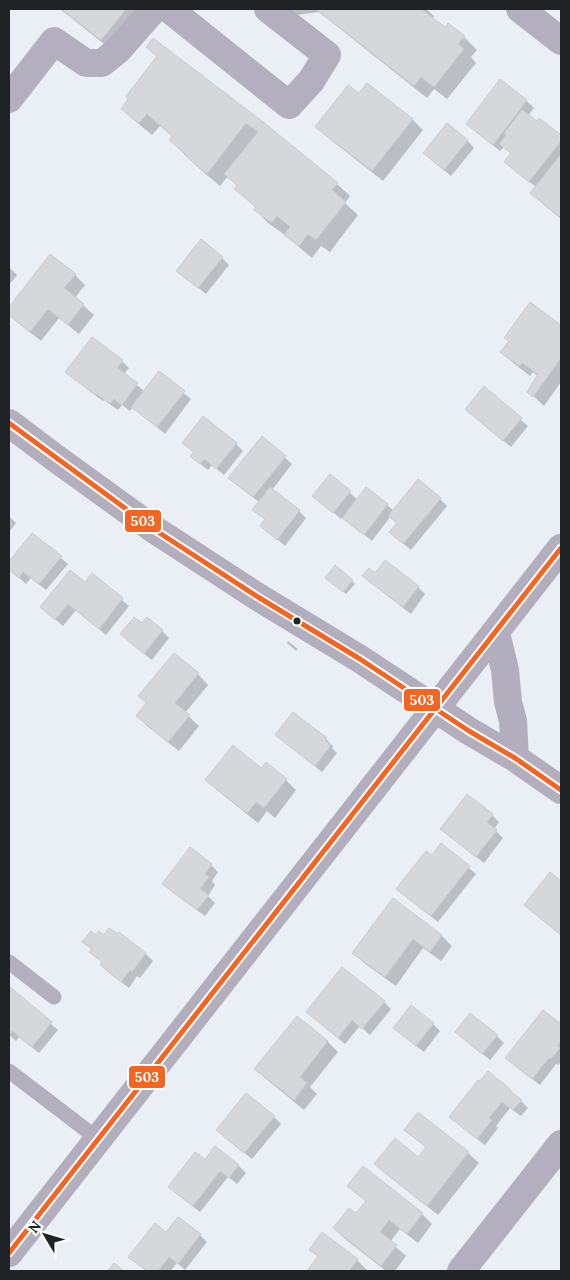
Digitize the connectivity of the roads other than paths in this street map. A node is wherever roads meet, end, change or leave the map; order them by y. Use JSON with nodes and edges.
{"nodes":[{"id":1,"x":154,"y":9,"type":"edge"},
{"id":2,"x":169,"y":9,"type":"edge"},
{"id":3,"x":268,"y":9,"type":"edge"},
{"id":4,"x":520,"y":9,"type":"edge"},
{"id":5,"x":561,"y":41,"type":"edge"},
{"id":6,"x":9,"y":99,"type":"edge"},
{"id":7,"x":9,"y":423,"type":"edge"},
{"id":8,"x":561,"y":548,"type":"edge"},
{"id":9,"x":496,"y":633,"type":"junction"},
{"id":10,"x":436,"y":709,"type":"junction"},
{"id":11,"x":515,"y":758,"type":"junction"},
{"id":12,"x":561,"y":790,"type":"edge"},
{"id":13,"x":9,"y":962,"type":"edge"},
{"id":14,"x":54,"y":997,"type":"dead end"},
{"id":15,"x":9,"y":1071,"type":"edge"},
{"id":16,"x":98,"y":1139,"type":"junction"},
{"id":17,"x":561,"y":1144,"type":"edge"},
{"id":18,"x":9,"y":1253,"type":"edge"},
{"id":19,"x":461,"y":1271,"type":"edge"}],
"edges":[{"from":1,"to":6,"type":"street"},
{"from":2,"to":3,"type":"street"},
{"from":4,"to":5,"type":"street"},
{"from":7,"to":10,"type":"street"},
{"from":8,"to":9,"type":"street"},
{"from":9,"to":10,"type":"street"},
{"from":9,"to":11,"type":"street"},
{"from":10,"to":11,"type":"street"},
{"from":10,"to":16,"type":"street"},
{"from":11,"to":12,"type":"street"},
{"from":13,"to":14,"type":"lane"},
{"from":15,"to":16,"type":"lane"},
{"from":16,"to":18,"type":"street"},
{"from":17,"to":19,"type":"street"}]}
